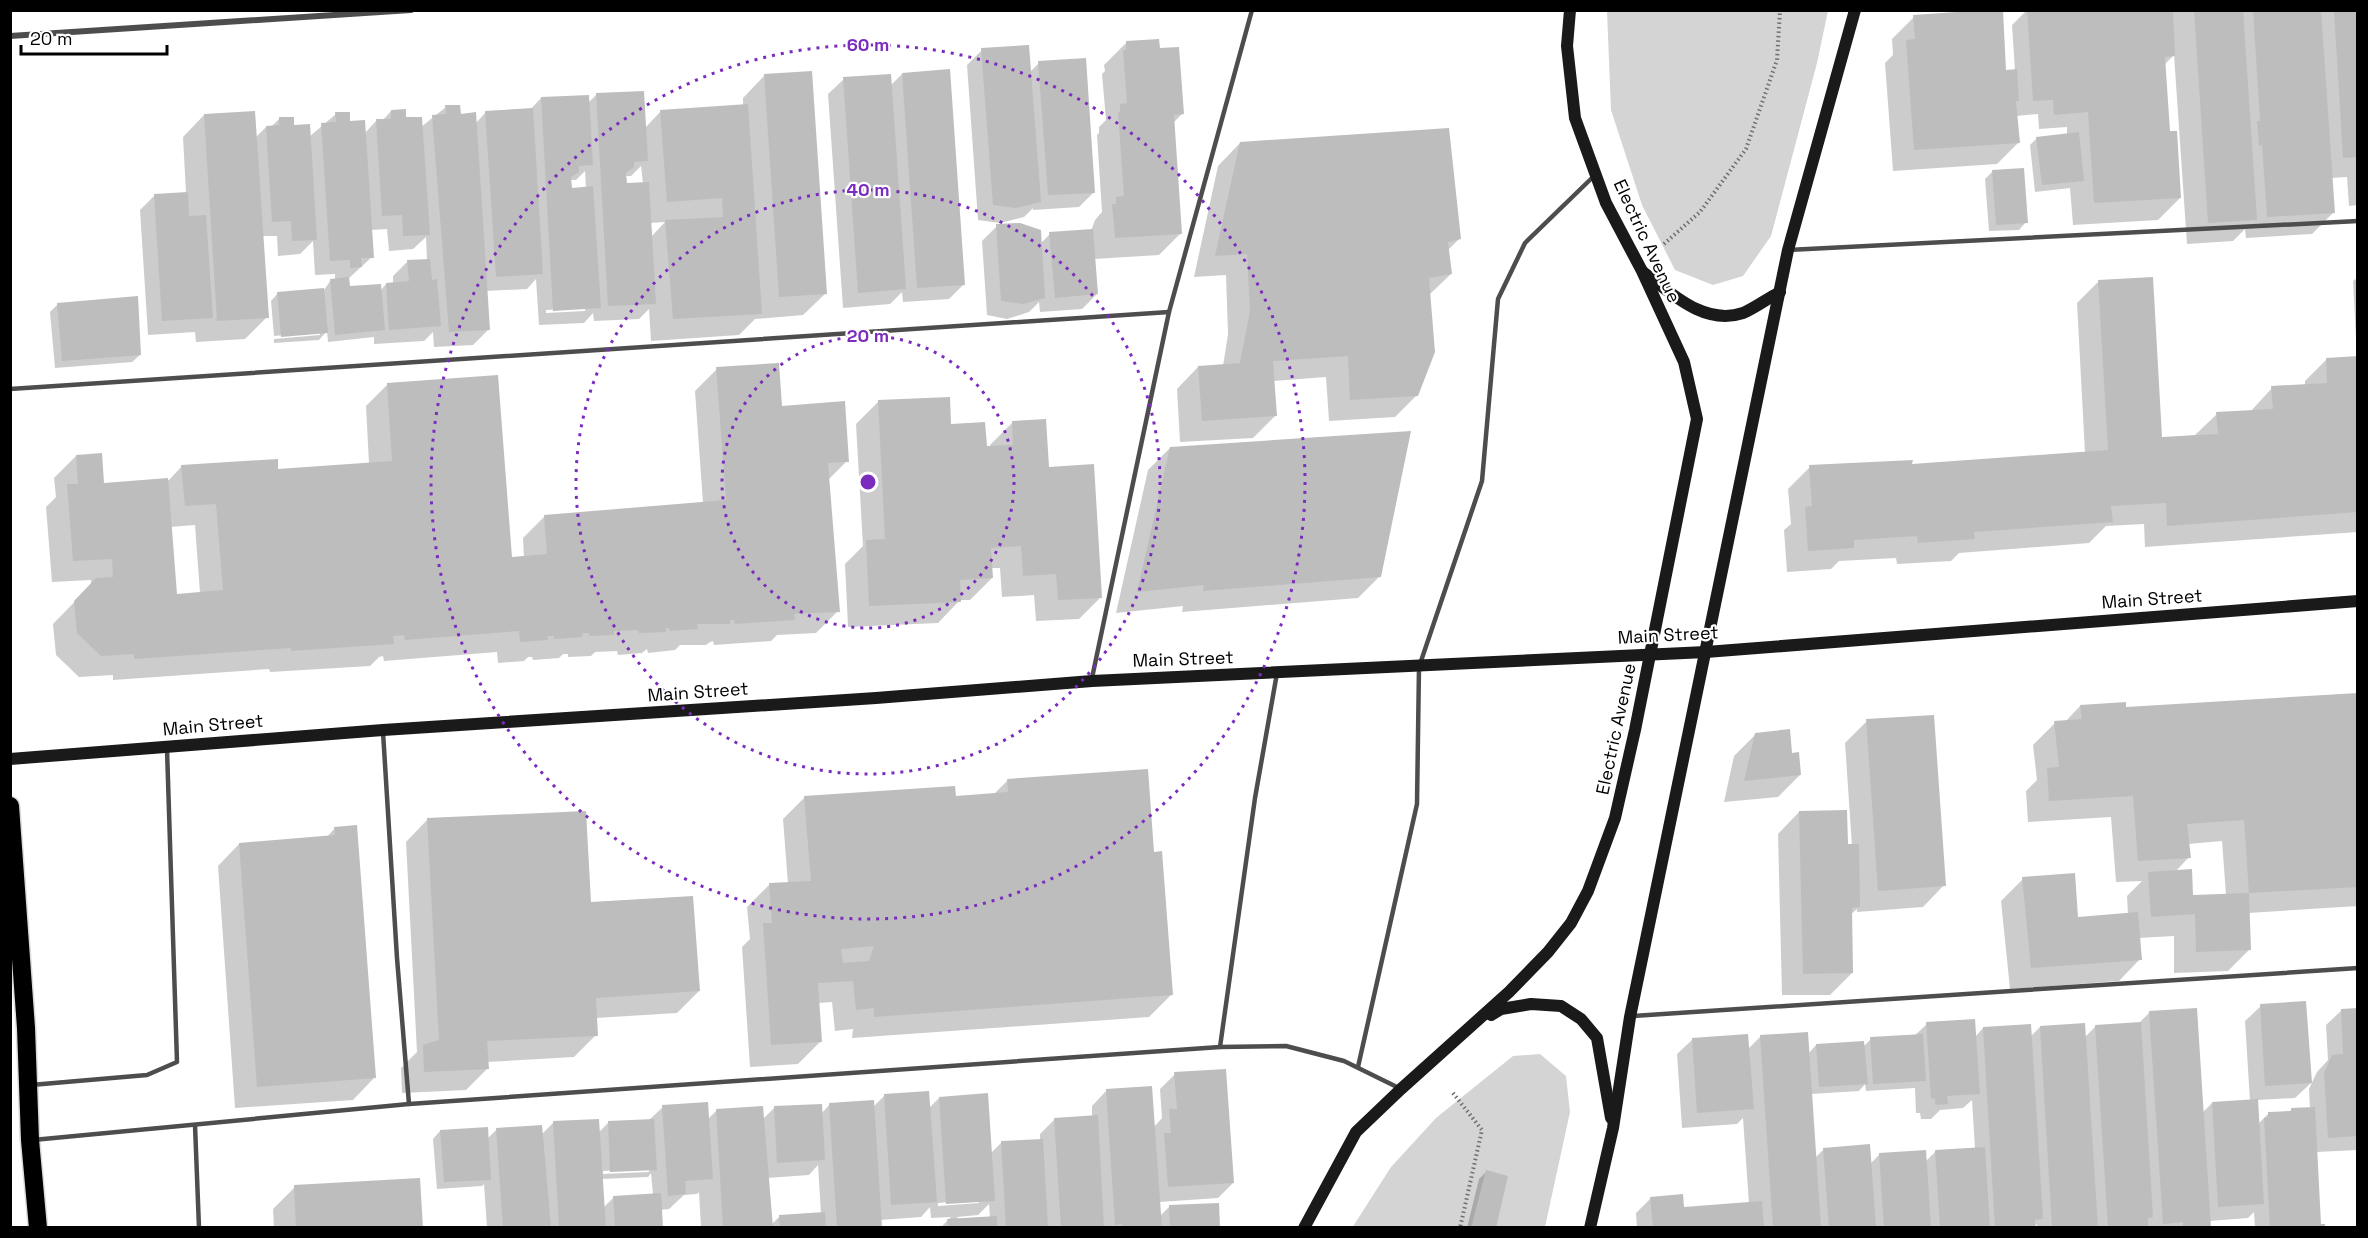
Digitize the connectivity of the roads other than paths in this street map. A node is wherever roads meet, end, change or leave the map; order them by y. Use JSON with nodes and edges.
{"nodes":[{"id":1,"x":411,"y":10,"type":"edge"},
{"id":2,"x":1251,"y":10,"type":"edge"},
{"id":3,"x":1570,"y":10,"type":"edge"},
{"id":4,"x":1855,"y":10,"type":"edge"},
{"id":5,"x":10,"y":36,"type":"edge"},
{"id":6,"x":1596,"y":174,"type":"junction"},
{"id":7,"x":2358,"y":221,"type":"edge"},
{"id":8,"x":1788,"y":250,"type":"junction"},
{"id":9,"x":1642,"y":271,"type":"junction"},
{"id":10,"x":1780,"y":292,"type":"junction"},
{"id":11,"x":1169,"y":312,"type":"junction"},
{"id":12,"x":10,"y":389,"type":"edge"},
{"id":13,"x":2358,"y":601,"type":"edge"},
{"id":14,"x":1706,"y":652,"type":"junction"},
{"id":15,"x":1650,"y":655,"type":"junction"},
{"id":16,"x":1419,"y":667,"type":"junction"},
{"id":17,"x":1277,"y":673,"type":"junction"},
{"id":18,"x":1092,"y":681,"type":"junction"},
{"id":19,"x":383,"y":730,"type":"junction"},
{"id":20,"x":167,"y":747,"type":"junction"},
{"id":21,"x":10,"y":759,"type":"edge"},
{"id":22,"x":10,"y":806,"type":"edge"},
{"id":23,"x":2358,"y":968,"type":"edge"},
{"id":24,"x":1630,"y":1017,"type":"junction"},
{"id":25,"x":1471,"y":1027,"type":"junction"},
{"id":26,"x":1220,"y":1047,"type":"junction"},
{"id":27,"x":1358,"y":1067,"type":"junction"},
{"id":28,"x":28,"y":1085,"type":"junction"},
{"id":29,"x":1401,"y":1089,"type":"junction"},
{"id":30,"x":409,"y":1104,"type":"junction"},
{"id":31,"x":195,"y":1125,"type":"junction"},
{"id":32,"x":1613,"y":1128,"type":"junction"},
{"id":33,"x":30,"y":1140,"type":"junction"},
{"id":34,"x":38,"y":1227,"type":"edge"},
{"id":35,"x":199,"y":1227,"type":"edge"},
{"id":36,"x":1304,"y":1227,"type":"edge"},
{"id":37,"x":1590,"y":1227,"type":"edge"}],
"edges":[{"from":1,"to":5,"type":"street"},
{"from":2,"to":11,"type":"lane"},
{"from":3,"to":6,"type":"main road","name":"Electric Avenue"},
{"from":4,"to":8,"type":"main road"},
{"from":6,"to":9,"type":"main road","name":"Electric Avenue"},
{"from":6,"to":16,"type":"lane"},
{"from":7,"to":8,"type":"lane"},
{"from":8,"to":10,"type":"main road"},
{"from":9,"to":10,"type":"main road"},
{"from":9,"to":15,"type":"main road","name":"Electric Avenue"},
{"from":10,"to":14,"type":"main road"},
{"from":11,"to":12,"type":"lane"},
{"from":11,"to":18,"type":"lane"},
{"from":13,"to":14,"type":"main road","name":"Main Street"},
{"from":14,"to":15,"type":"main road","name":"Main Street"},
{"from":14,"to":24,"type":"main road"},
{"from":15,"to":16,"type":"main road","name":"Main Street"},
{"from":15,"to":25,"type":"main road","name":"Electric Avenue"},
{"from":16,"to":17,"type":"main road","name":"Main Street"},
{"from":16,"to":27,"type":"lane"},
{"from":17,"to":18,"type":"main road","name":"Main Street"},
{"from":17,"to":26,"type":"lane"},
{"from":18,"to":19,"type":"main road","name":"Main Street"},
{"from":19,"to":20,"type":"main road","name":"Main Street"},
{"from":19,"to":30,"type":"lane"},
{"from":20,"to":21,"type":"main road","name":"Main Street"},
{"from":20,"to":28,"type":"lane"},
{"from":22,"to":28,"type":"highway"},
{"from":23,"to":24,"type":"lane"},
{"from":24,"to":32,"type":"main road"},
{"from":25,"to":29,"type":"main road","name":"Electric Avenue"},
{"from":25,"to":32,"type":"main road"},
{"from":26,"to":27,"type":"lane"},
{"from":26,"to":30,"type":"lane"},
{"from":27,"to":29,"type":"lane"},
{"from":28,"to":33,"type":"highway"},
{"from":29,"to":36,"type":"main road","name":"Electric Avenue"},
{"from":30,"to":31,"type":"lane"},
{"from":31,"to":33,"type":"lane"},
{"from":31,"to":35,"type":"lane"},
{"from":32,"to":37,"type":"main road"},
{"from":33,"to":34,"type":"highway"}]}
